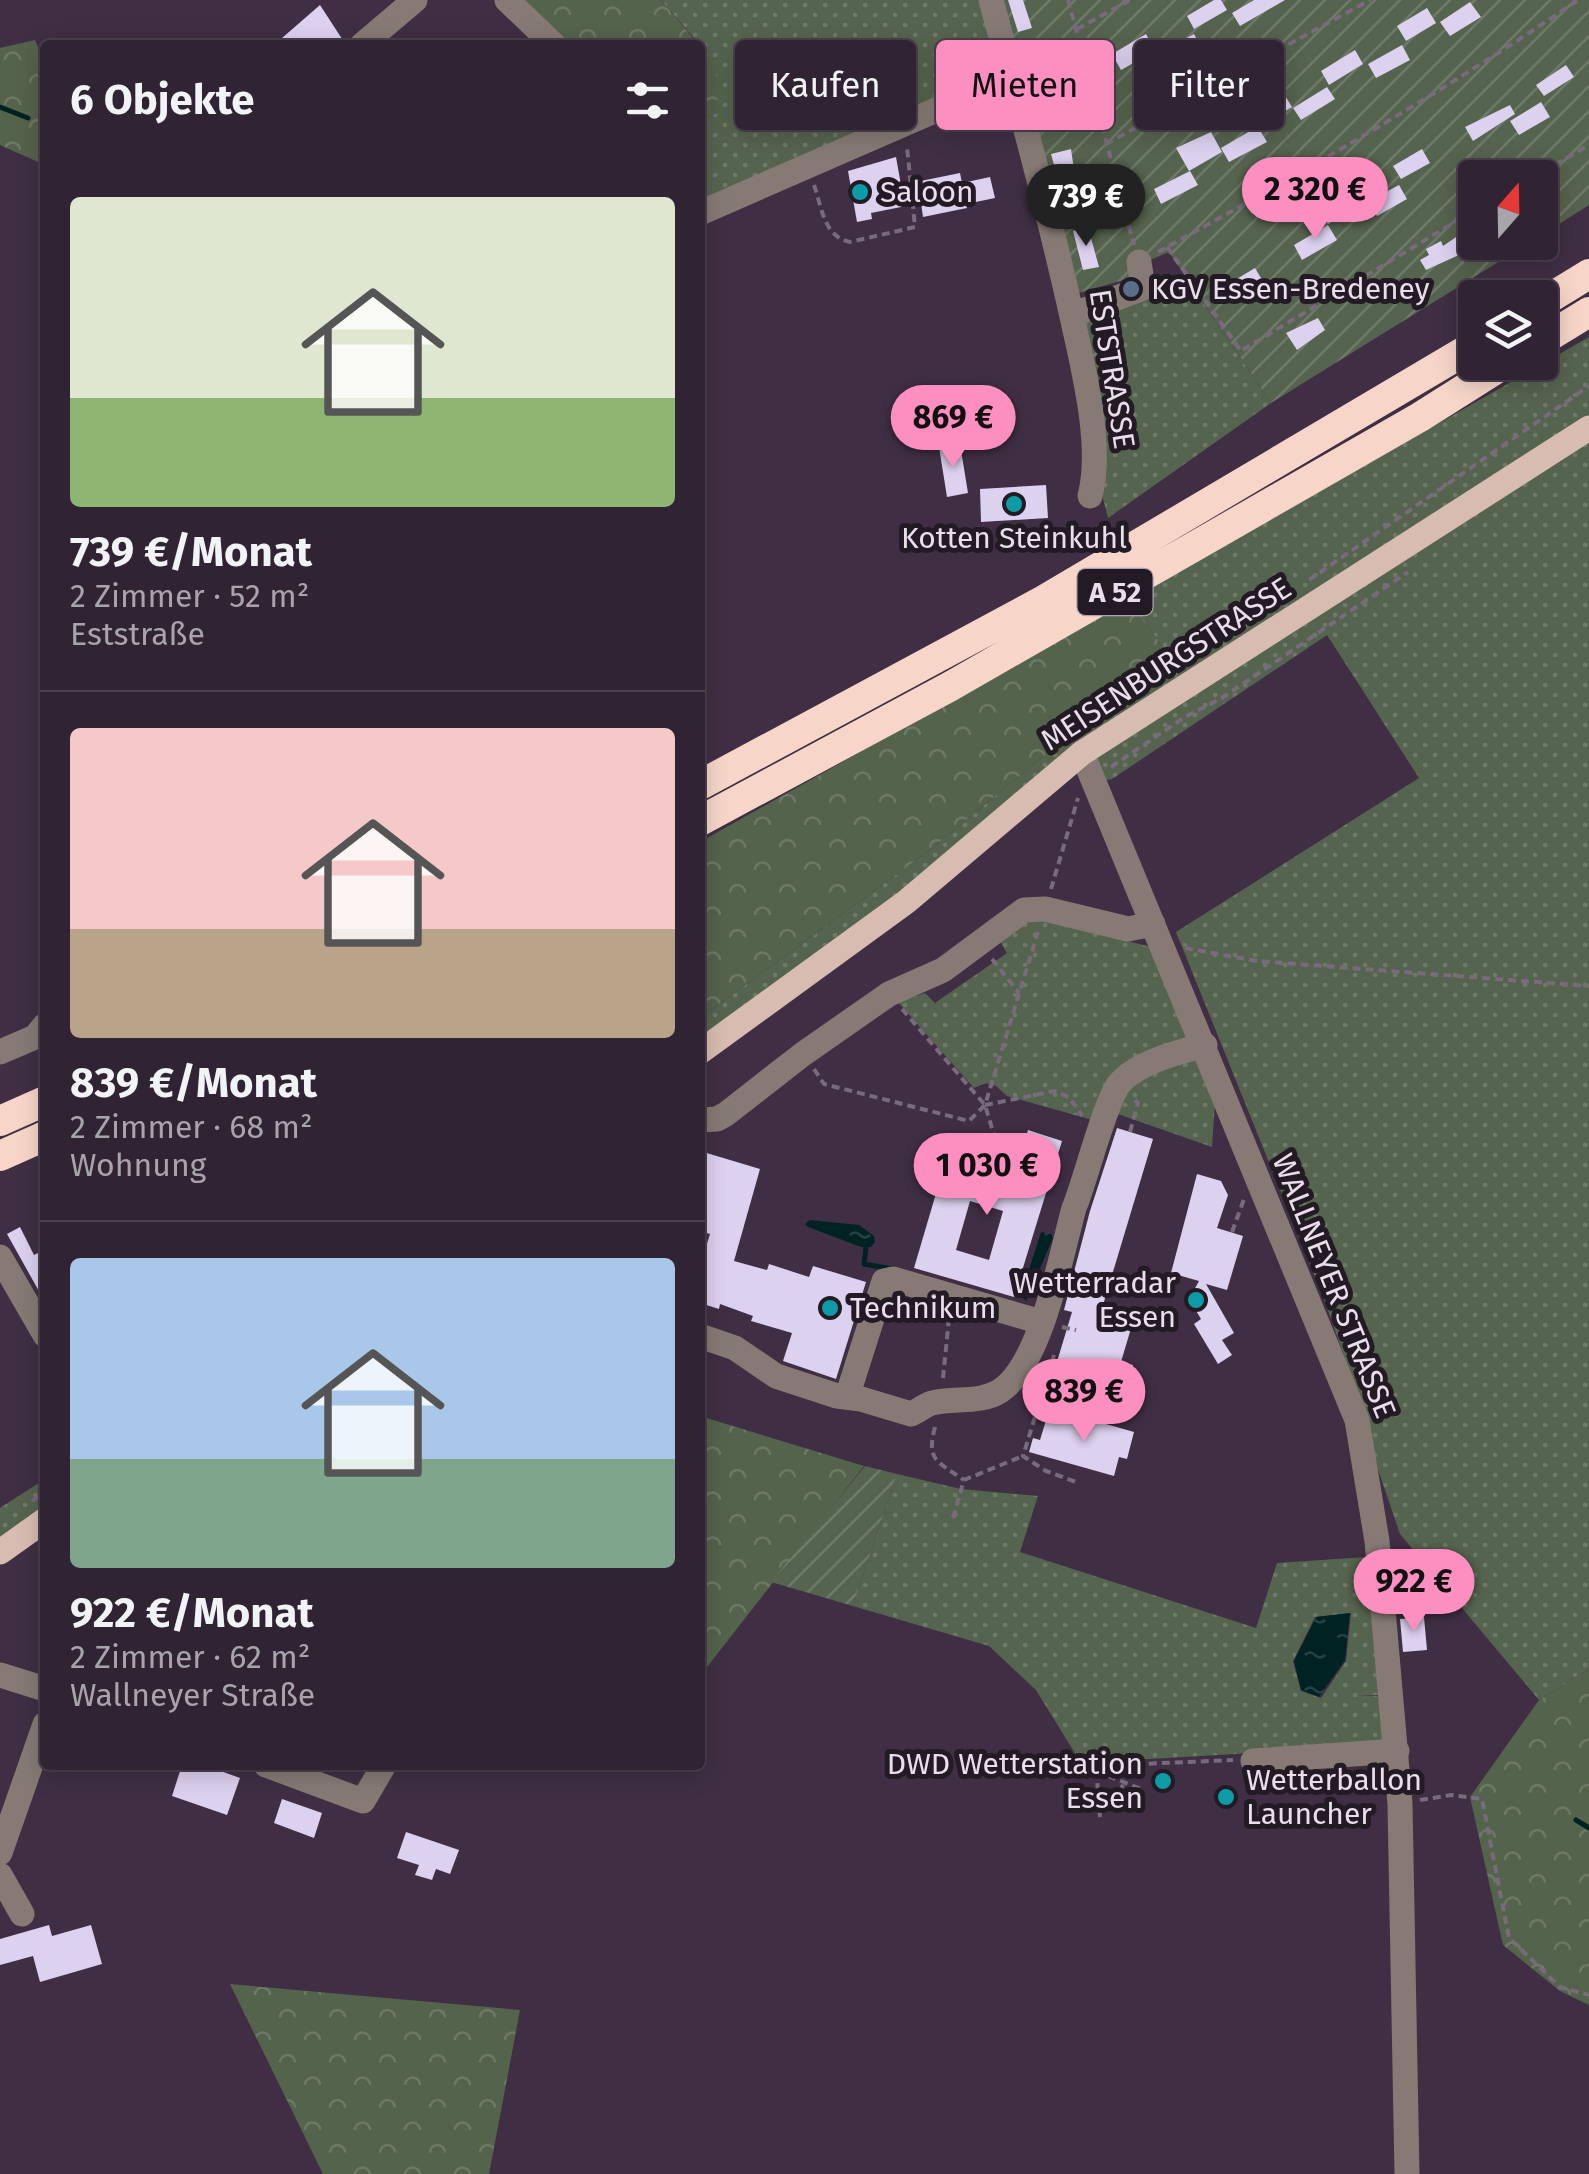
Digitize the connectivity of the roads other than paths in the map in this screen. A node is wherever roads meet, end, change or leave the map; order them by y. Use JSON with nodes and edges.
{"nodes":[{"id":1,"x":415,"y":0,"type":"edge"},
{"id":2,"x":508,"y":0,"type":"edge"},
{"id":3,"x":991,"y":0,"type":"edge"},
{"id":4,"x":368,"y":40,"type":"edge"},
{"id":5,"x":549,"y":40,"type":"edge"},
{"id":6,"x":1002,"y":40,"type":"edge"},
{"id":7,"x":936,"y":111,"type":"edge"},
{"id":8,"x":1025,"y":130,"type":"edge"},
{"id":9,"x":705,"y":211,"type":"edge"},
{"id":10,"x":1139,"y":262,"type":"road end"},
{"id":11,"x":1589,"y":274,"type":"edge"},
{"id":12,"x":1558,"y":293,"type":"edge"},
{"id":13,"x":1589,"y":312,"type":"edge"},
{"id":14,"x":1072,"y":315,"type":"junction"},
{"id":15,"x":1558,"y":331,"type":"edge"},
{"id":16,"x":1458,"y":355,"type":"edge"},
{"id":17,"x":1479,"y":380,"type":"edge"},
{"id":18,"x":1589,"y":428,"type":"edge"},
{"id":19,"x":1090,"y":496,"type":"dead end"},
{"id":20,"x":1082,"y":753,"type":"junction"},
{"id":21,"x":705,"y":783,"type":"edge"},
{"id":22,"x":705,"y":818,"type":"edge"},
{"id":23,"x":1157,"y":934,"type":"junction"},
{"id":24,"x":40,"y":1031,"type":"edge"},
{"id":25,"x":1205,"y":1045,"type":"junction"},
{"id":26,"x":705,"y":1048,"type":"edge"},
{"id":27,"x":0,"y":1052,"type":"edge"},
{"id":28,"x":40,"y":1103,"type":"edge"},
{"id":29,"x":705,"y":1120,"type":"edge"},
{"id":30,"x":0,"y":1121,"type":"edge"},
{"id":31,"x":40,"y":1138,"type":"edge"},
{"id":32,"x":0,"y":1156,"type":"edge"},
{"id":33,"x":0,"y":1257,"type":"edge"},
{"id":34,"x":40,"y":1327,"type":"edge"},
{"id":35,"x":1050,"y":1329,"type":"junction"},
{"id":36,"x":705,"y":1338,"type":"edge"},
{"id":37,"x":847,"y":1397,"type":"junction"},
{"id":38,"x":40,"y":1524,"type":"edge"},
{"id":39,"x":0,"y":1552,"type":"edge"},
{"id":40,"x":0,"y":1675,"type":"edge"},
{"id":41,"x":40,"y":1688,"type":"edge"},
{"id":42,"x":40,"y":1738,"type":"edge"},
{"id":43,"x":1397,"y":1751,"type":"junction"},
{"id":44,"x":1253,"y":1761,"type":"road end"},
{"id":45,"x":280,"y":1770,"type":"edge"},
{"id":46,"x":381,"y":1770,"type":"edge"},
{"id":47,"x":0,"y":1852,"type":"edge"},
{"id":48,"x":0,"y":1875,"type":"edge"},
{"id":49,"x":22,"y":1914,"type":"dead end"},
{"id":50,"x":1407,"y":2174,"type":"edge"}],
"edges":[{"from":1,"to":4,"type":"street"},
{"from":2,"to":5,"type":"street"},
{"from":3,"to":6,"type":"street","name":"ESTSTRASSE"},
{"from":7,"to":9,"type":"street"},
{"from":8,"to":14,"type":"street","name":"ESTSTRASSE"},
{"from":10,"to":14,"type":"street"},
{"from":11,"to":12,"type":"highway"},
{"from":13,"to":15,"type":"highway"},
{"from":14,"to":19,"type":"street","name":"ESTSTRASSE"},
{"from":16,"to":21,"type":"highway","number":"A 52"},
{"from":17,"to":22,"type":"highway","number":"A 52"},
{"from":18,"to":20,"type":"main road","name":"MEISENBURGSTRASSE"},
{"from":20,"to":23,"type":"street","name":"WALLNEYER STRASSE"},
{"from":20,"to":26,"type":"main road","name":"MEISENBURGSTRASSE"},
{"from":23,"to":25,"type":"street","name":"WALLNEYER STRASSE"},
{"from":23,"to":29,"type":"street"},
{"from":24,"to":27,"type":"street"},
{"from":25,"to":35,"type":"street"},
{"from":25,"to":43,"type":"street","name":"WALLNEYER STRASSE"},
{"from":28,"to":30,"type":"highway"},
{"from":31,"to":32,"type":"highway"},
{"from":33,"to":34,"type":"street"},
{"from":35,"to":37,"type":"street"},
{"from":35,"to":37,"type":"street"},
{"from":36,"to":37,"type":"street"},
{"from":38,"to":39,"type":"main road"},
{"from":40,"to":41,"type":"street"},
{"from":42,"to":47,"type":"street"},
{"from":43,"to":44,"type":"street"},
{"from":43,"to":50,"type":"street","name":"WALLNEYER STRASSE"},
{"from":45,"to":46,"type":"street"},
{"from":48,"to":49,"type":"street"}]}
